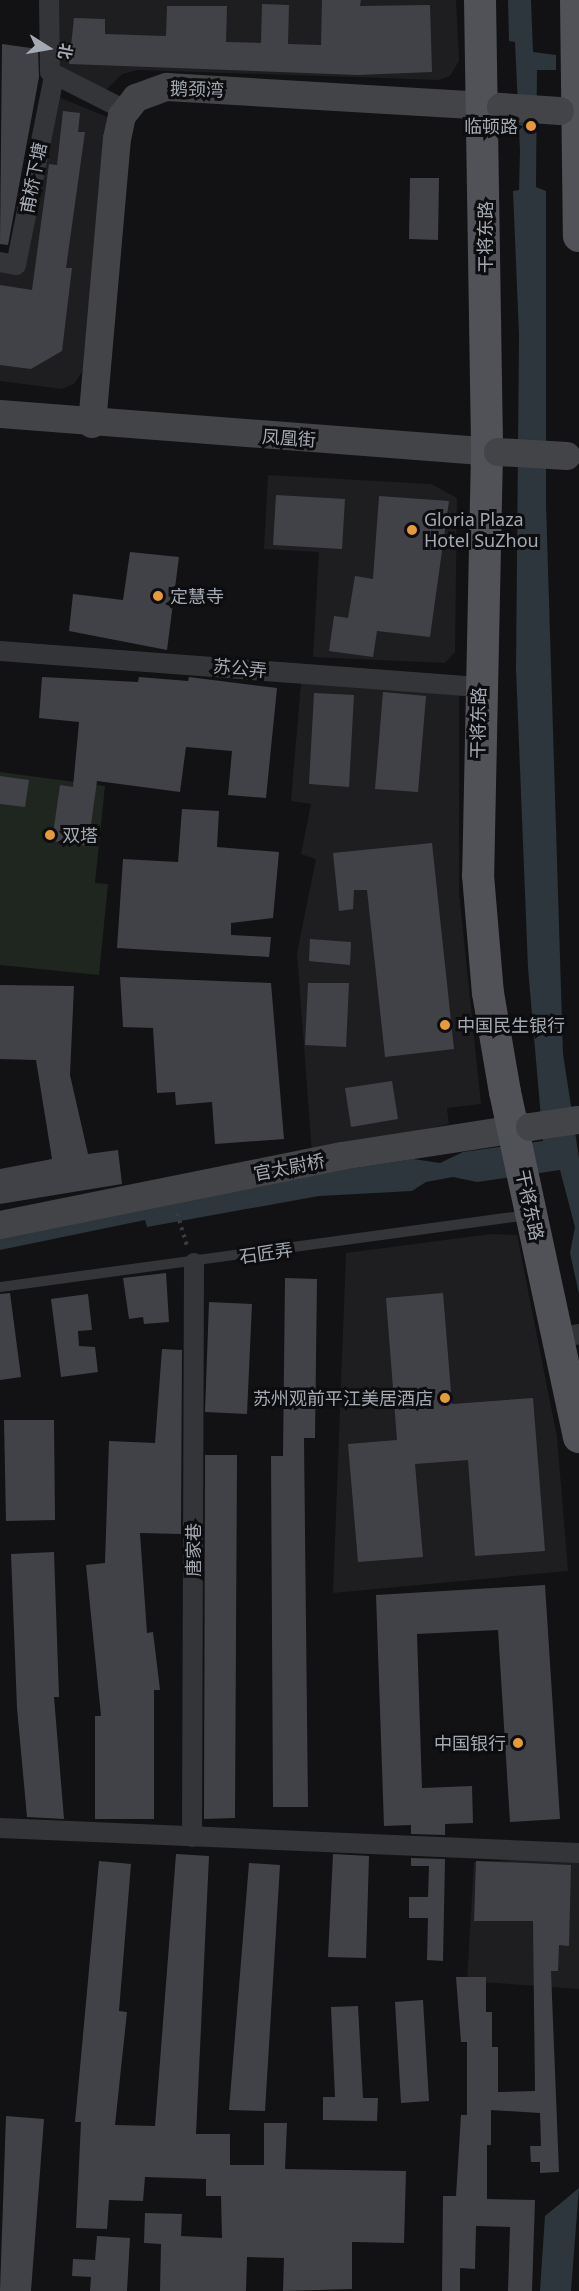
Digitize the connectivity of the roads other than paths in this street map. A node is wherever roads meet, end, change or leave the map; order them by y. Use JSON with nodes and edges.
{"nodes":[{"id":1,"x":49,"y":0,"type":"edge"},
{"id":2,"x":480,"y":0,"type":"edge"},
{"id":3,"x":576,"y":0,"type":"edge"},
{"id":4,"x":578,"y":61,"type":"edge"},
{"id":5,"x":54,"y":76,"type":"junction"},
{"id":6,"x":493,"y":107,"type":"junction"},
{"id":7,"x":125,"y":110,"type":"junction"},
{"id":8,"x":572,"y":112,"type":"edge"},
{"id":9,"x":579,"y":236,"type":"edge"},
{"id":10,"x":0,"y":262,"type":"edge"},
{"id":11,"x":0,"y":400,"type":"edge"},
{"id":12,"x":0,"y":414,"type":"edge"},
{"id":13,"x":93,"y":417,"type":"junction"},
{"id":14,"x":492,"y":452,"type":"junction"},
{"id":15,"x":573,"y":456,"type":"edge"},
{"id":16,"x":0,"y":651,"type":"edge"},
{"id":17,"x":479,"y":687,"type":"junction"},
{"id":18,"x":579,"y":1120,"type":"edge"},
{"id":19,"x":520,"y":1132,"type":"junction"},
{"id":20,"x":529,"y":1204,"type":"junction"},
{"id":21,"x":0,"y":1225,"type":"edge"},
{"id":22,"x":194,"y":1263,"type":"junction"},
{"id":23,"x":0,"y":1287,"type":"edge"},
{"id":24,"x":571,"y":1335,"type":"edge"},
{"id":25,"x":579,"y":1437,"type":"edge"},
{"id":26,"x":0,"y":1828,"type":"edge"},
{"id":27,"x":192,"y":1837,"type":"junction"},
{"id":28,"x":579,"y":1853,"type":"edge"}],
"edges":[{"from":1,"to":5,"type":"street"},
{"from":2,"to":6,"type":"main road","name":"干将东路"},
{"from":3,"to":4,"type":"main road"},
{"from":4,"to":8,"type":"main road"},
{"from":5,"to":7,"type":"street"},
{"from":5,"to":10,"type":"street","name":"甫桥下塘"},
{"from":6,"to":7,"type":"main road","name":"鹅颈湾"},
{"from":6,"to":8,"type":"main road","bridge":true},
{"from":6,"to":14,"type":"main road","name":"干将东路"},
{"from":7,"to":13,"type":"main road"},
{"from":8,"to":9,"type":"main road"},
{"from":11,"to":13,"type":"main road","name":"凤凰街"},
{"from":12,"to":13,"type":"main road","name":"凤凰街"},
{"from":13,"to":14,"type":"main road","name":"凤凰街"},
{"from":14,"to":15,"type":"main road","name":"凤凰街","bridge":true},
{"from":14,"to":17,"type":"main road","name":"干将东路"},
{"from":16,"to":17,"type":"street","name":"苏公弄"},
{"from":17,"to":19,"type":"main road","name":"干将东路"},
{"from":18,"to":19,"type":"main road","name":"官太尉桥","bridge":true},
{"from":19,"to":20,"type":"main road","name":"干将东路"},
{"from":19,"to":21,"type":"main road","name":"官太尉桥"},
{"from":20,"to":22,"type":"lane","name":"石匠弄"},
{"from":20,"to":24,"type":"main road","name":"干将东路"},
{"from":22,"to":23,"type":"lane","name":"石匠弄"},
{"from":22,"to":27,"type":"street","name":"唐家巷"},
{"from":24,"to":25,"type":"main road","name":"干将东路"},
{"from":26,"to":27,"type":"street"},
{"from":27,"to":28,"type":"street"}]}
